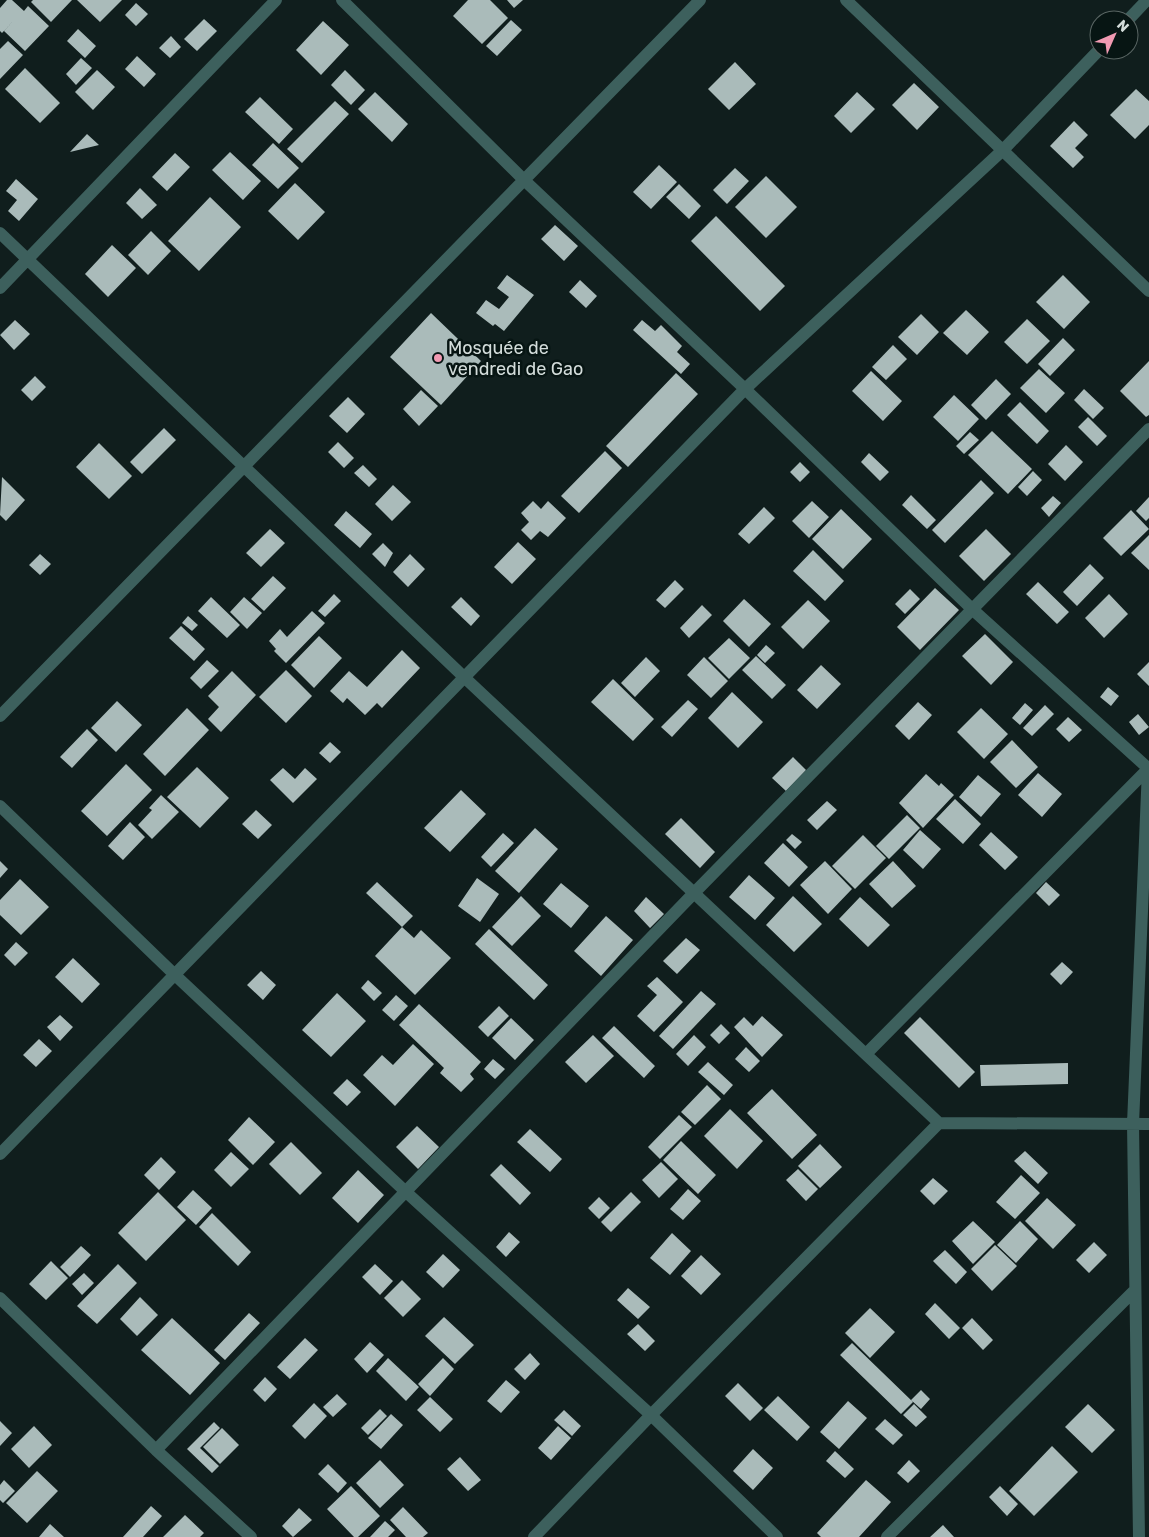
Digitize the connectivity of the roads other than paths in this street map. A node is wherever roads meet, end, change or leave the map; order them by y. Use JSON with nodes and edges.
{"nodes":[{"id":1,"x":276,"y":0,"type":"edge"},
{"id":2,"x":342,"y":0,"type":"edge"},
{"id":3,"x":700,"y":0,"type":"edge"},
{"id":4,"x":846,"y":0,"type":"edge"},
{"id":5,"x":1147,"y":0,"type":"edge"},
{"id":6,"x":1138,"y":10,"type":"edge"},
{"id":7,"x":1089,"y":60,"type":"edge"},
{"id":8,"x":1004,"y":149,"type":"junction"},
{"id":9,"x":523,"y":179,"type":"junction"},
{"id":10,"x":0,"y":233,"type":"edge"},
{"id":11,"x":28,"y":259,"type":"junction"},
{"id":12,"x":0,"y":288,"type":"edge"},
{"id":13,"x":1149,"y":290,"type":"edge"},
{"id":14,"x":745,"y":389,"type":"junction"},
{"id":15,"x":1149,"y":428,"type":"edge"},
{"id":16,"x":244,"y":466,"type":"junction"},
{"id":17,"x":972,"y":609,"type":"junction"},
{"id":18,"x":466,"y":678,"type":"junction"},
{"id":19,"x":0,"y":716,"type":"edge"},
{"id":20,"x":1148,"y":769,"type":"edge"},
{"id":21,"x":0,"y":806,"type":"edge"},
{"id":22,"x":694,"y":893,"type":"junction"},
{"id":23,"x":175,"y":975,"type":"junction"},
{"id":24,"x":867,"y":1054,"type":"junction"},
{"id":25,"x":939,"y":1123,"type":"junction"},
{"id":26,"x":1133,"y":1124,"type":"junction"},
{"id":27,"x":1149,"y":1124,"type":"edge"},
{"id":28,"x":0,"y":1154,"type":"edge"},
{"id":29,"x":406,"y":1192,"type":"junction"},
{"id":30,"x":1135,"y":1290,"type":"junction"},
{"id":31,"x":0,"y":1298,"type":"edge"},
{"id":32,"x":651,"y":1415,"type":"junction"},
{"id":33,"x":156,"y":1450,"type":"junction"},
{"id":34,"x":251,"y":1537,"type":"edge"},
{"id":35,"x":534,"y":1537,"type":"edge"},
{"id":36,"x":778,"y":1537,"type":"edge"},
{"id":37,"x":887,"y":1537,"type":"edge"},
{"id":38,"x":1139,"y":1537,"type":"edge"}],
"edges":[{"from":1,"to":11,"type":"street"},
{"from":2,"to":9,"type":"street"},
{"from":3,"to":9,"type":"street"},
{"from":4,"to":8,"type":"street"},
{"from":5,"to":6,"type":"street"},
{"from":7,"to":8,"type":"street"},
{"from":8,"to":13,"type":"street"},
{"from":8,"to":14,"type":"street"},
{"from":9,"to":14,"type":"street"},
{"from":9,"to":16,"type":"street"},
{"from":10,"to":11,"type":"street"},
{"from":11,"to":12,"type":"street"},
{"from":11,"to":16,"type":"street"},
{"from":14,"to":17,"type":"street"},
{"from":14,"to":18,"type":"street"},
{"from":15,"to":17,"type":"street"},
{"from":16,"to":18,"type":"street"},
{"from":16,"to":19,"type":"street"},
{"from":17,"to":20,"type":"street"},
{"from":17,"to":22,"type":"street"},
{"from":18,"to":22,"type":"street"},
{"from":18,"to":23,"type":"street"},
{"from":20,"to":24,"type":"street"},
{"from":20,"to":26,"type":"street"},
{"from":21,"to":23,"type":"street"},
{"from":22,"to":24,"type":"street"},
{"from":22,"to":29,"type":"street"},
{"from":23,"to":28,"type":"street"},
{"from":23,"to":29,"type":"street"},
{"from":24,"to":25,"type":"street"},
{"from":25,"to":26,"type":"street"},
{"from":25,"to":32,"type":"street"},
{"from":26,"to":27,"type":"street"},
{"from":26,"to":30,"type":"street"},
{"from":29,"to":32,"type":"street"},
{"from":29,"to":33,"type":"street"},
{"from":30,"to":37,"type":"street"},
{"from":30,"to":38,"type":"street"},
{"from":31,"to":33,"type":"street"},
{"from":32,"to":35,"type":"street"},
{"from":32,"to":36,"type":"street"},
{"from":33,"to":34,"type":"street"}]}
